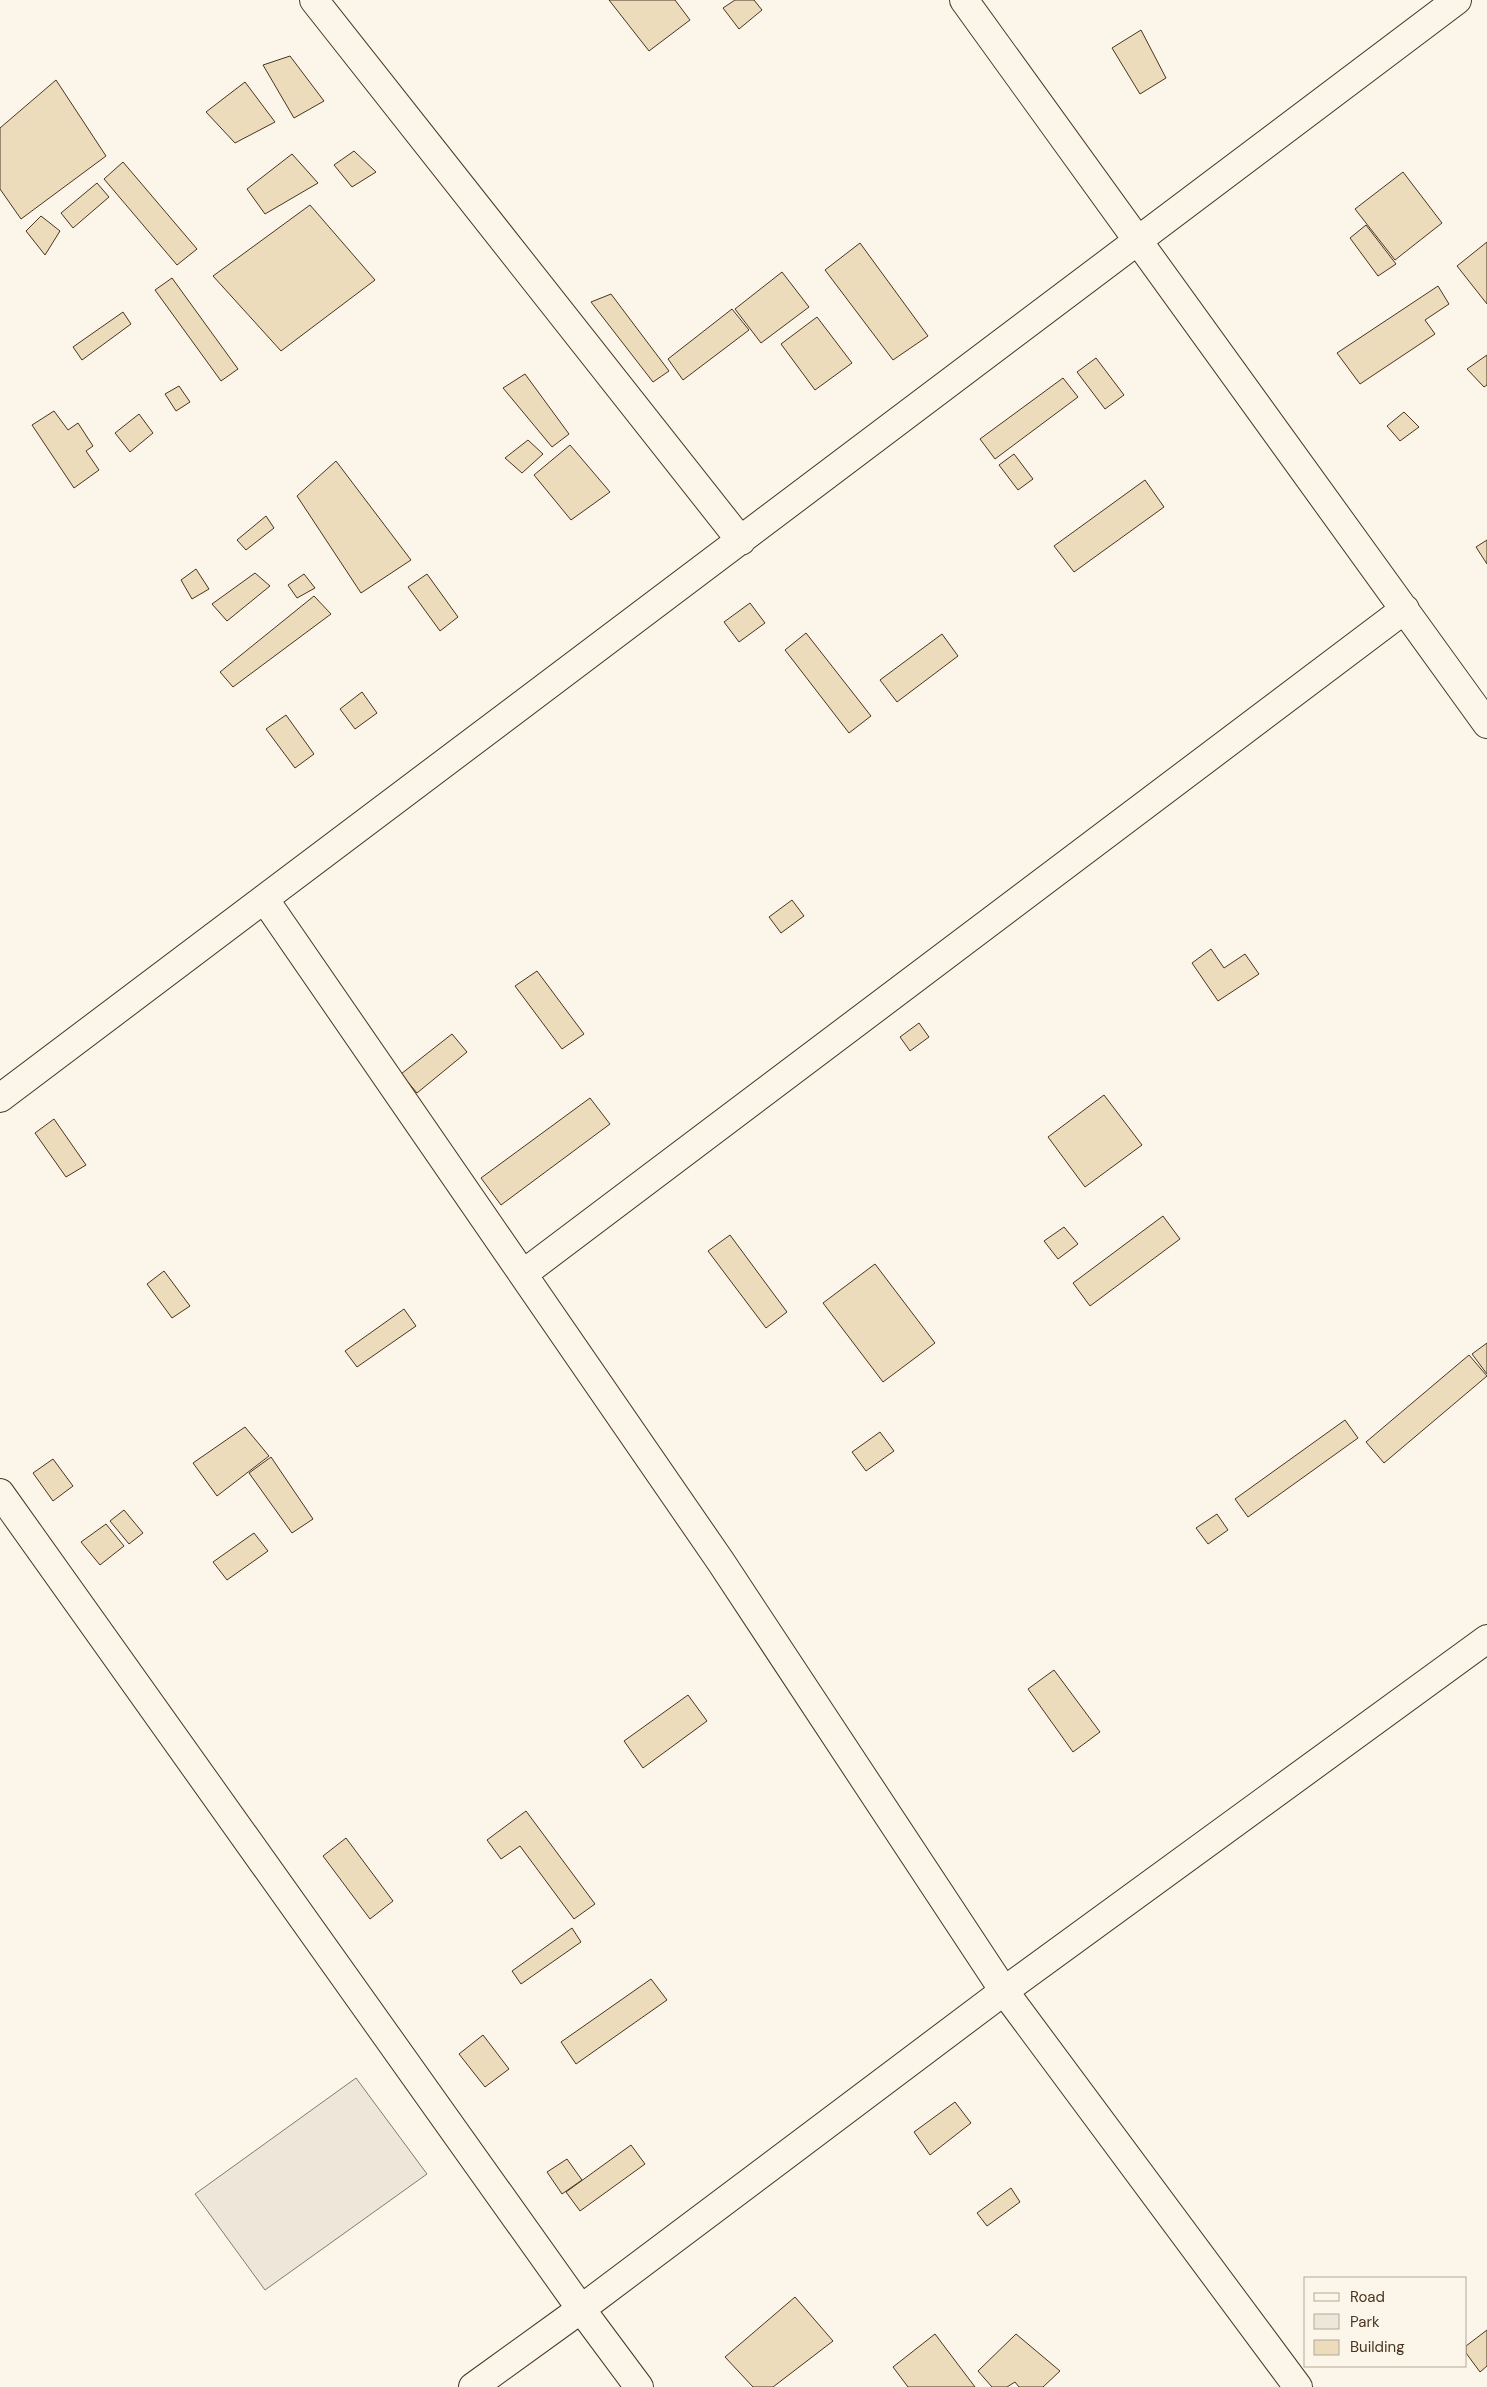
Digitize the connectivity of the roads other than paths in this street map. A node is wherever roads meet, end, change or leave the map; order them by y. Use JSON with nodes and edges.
{"nodes":[{"id":1,"x":314,"y":0,"type":"edge"},
{"id":2,"x":964,"y":0,"type":"edge"},
{"id":3,"x":1457,"y":0,"type":"edge"},
{"id":4,"x":1140,"y":241,"type":"junction"},
{"id":5,"x":741,"y":541,"type":"junction"},
{"id":6,"x":1405,"y":609,"type":"junction"},
{"id":7,"x":1487,"y":724,"type":"edge"},
{"id":8,"x":265,"y":900,"type":"junction"},
{"id":9,"x":0,"y":1098,"type":"edge"},
{"id":10,"x":524,"y":1274,"type":"junction"},
{"id":11,"x":0,"y":1493,"type":"edge"},
{"id":12,"x":1487,"y":1639,"type":"edge"},
{"id":13,"x":1004,"y":1991,"type":"junction"},
{"id":14,"x":581,"y":2309,"type":"junction"},
{"id":15,"x":473,"y":2387,"type":"edge"},
{"id":16,"x":639,"y":2387,"type":"edge"},
{"id":17,"x":1298,"y":2387,"type":"edge"}],
"edges":[{"from":1,"to":5,"type":"street"},
{"from":2,"to":4,"type":"street"},
{"from":3,"to":4,"type":"street"},
{"from":4,"to":5,"type":"street"},
{"from":4,"to":6,"type":"street"},
{"from":5,"to":8,"type":"street"},
{"from":6,"to":7,"type":"street"},
{"from":6,"to":10,"type":"street"},
{"from":8,"to":9,"type":"street"},
{"from":8,"to":10,"type":"street"},
{"from":10,"to":13,"type":"street"},
{"from":11,"to":14,"type":"street"},
{"from":12,"to":13,"type":"street"},
{"from":13,"to":14,"type":"street"},
{"from":13,"to":17,"type":"street"},
{"from":14,"to":15,"type":"street"},
{"from":14,"to":16,"type":"street"}]}
